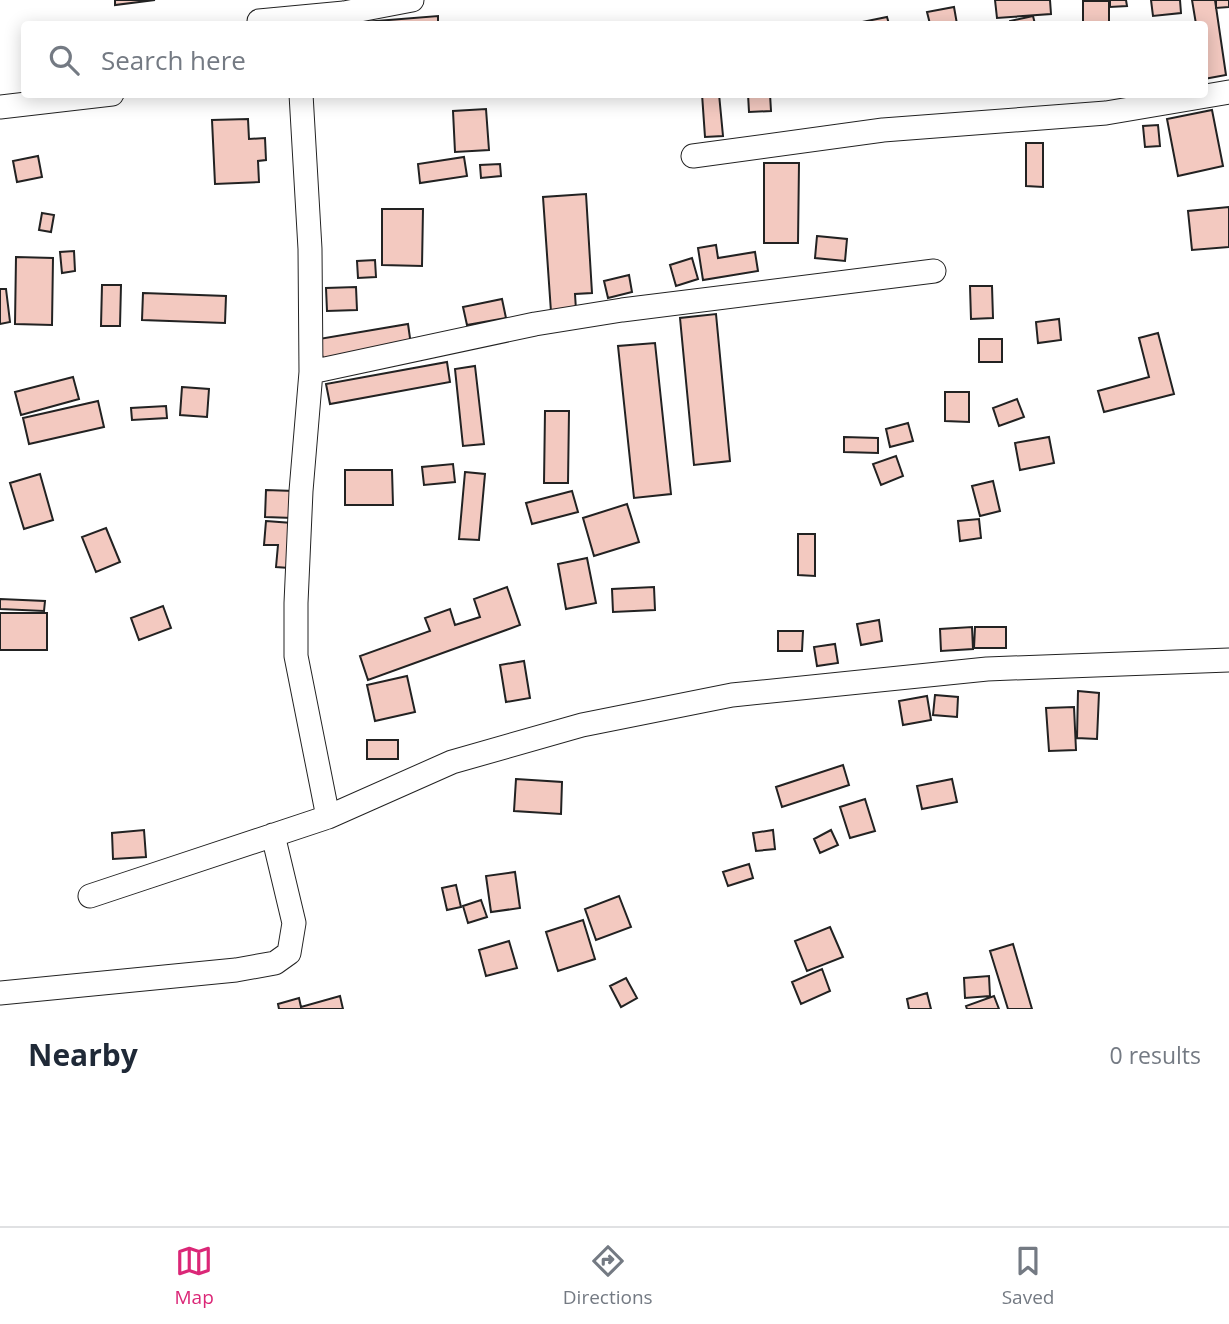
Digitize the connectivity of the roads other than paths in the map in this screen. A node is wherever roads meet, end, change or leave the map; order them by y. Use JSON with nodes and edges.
{"nodes":[{"id":1,"x":412,"y":0,"type":"edge"},
{"id":2,"x":258,"y":15,"type":"edge"},
{"id":3,"x":1229,"y":92,"type":"edge"},
{"id":4,"x":1208,"y":96,"type":"edge"},
{"id":5,"x":78,"y":98,"type":"edge"},
{"id":6,"x":302,"y":98,"type":"edge"},
{"id":7,"x":1194,"y":98,"type":"edge"},
{"id":8,"x":0,"y":107,"type":"edge"},
{"id":9,"x":693,"y":156,"type":"dead end"},
{"id":10,"x":934,"y":271,"type":"dead end"},
{"id":11,"x":311,"y":372,"type":"junction"},
{"id":12,"x":1229,"y":660,"type":"edge"},
{"id":13,"x":328,"y":817,"type":"junction"},
{"id":14,"x":273,"y":835,"type":"junction"},
{"id":15,"x":90,"y":895,"type":"dead end"},
{"id":16,"x":0,"y":993,"type":"edge"}],
"edges":[{"from":1,"to":2,"type":"street"},
{"from":3,"to":4,"type":"street"},
{"from":5,"to":8,"type":"street"},
{"from":6,"to":11,"type":"street"},
{"from":7,"to":9,"type":"street"},
{"from":10,"to":11,"type":"street"},
{"from":11,"to":13,"type":"street"},
{"from":12,"to":13,"type":"street"},
{"from":13,"to":14,"type":"street"},
{"from":14,"to":15,"type":"street"},
{"from":14,"to":16,"type":"street"}]}
